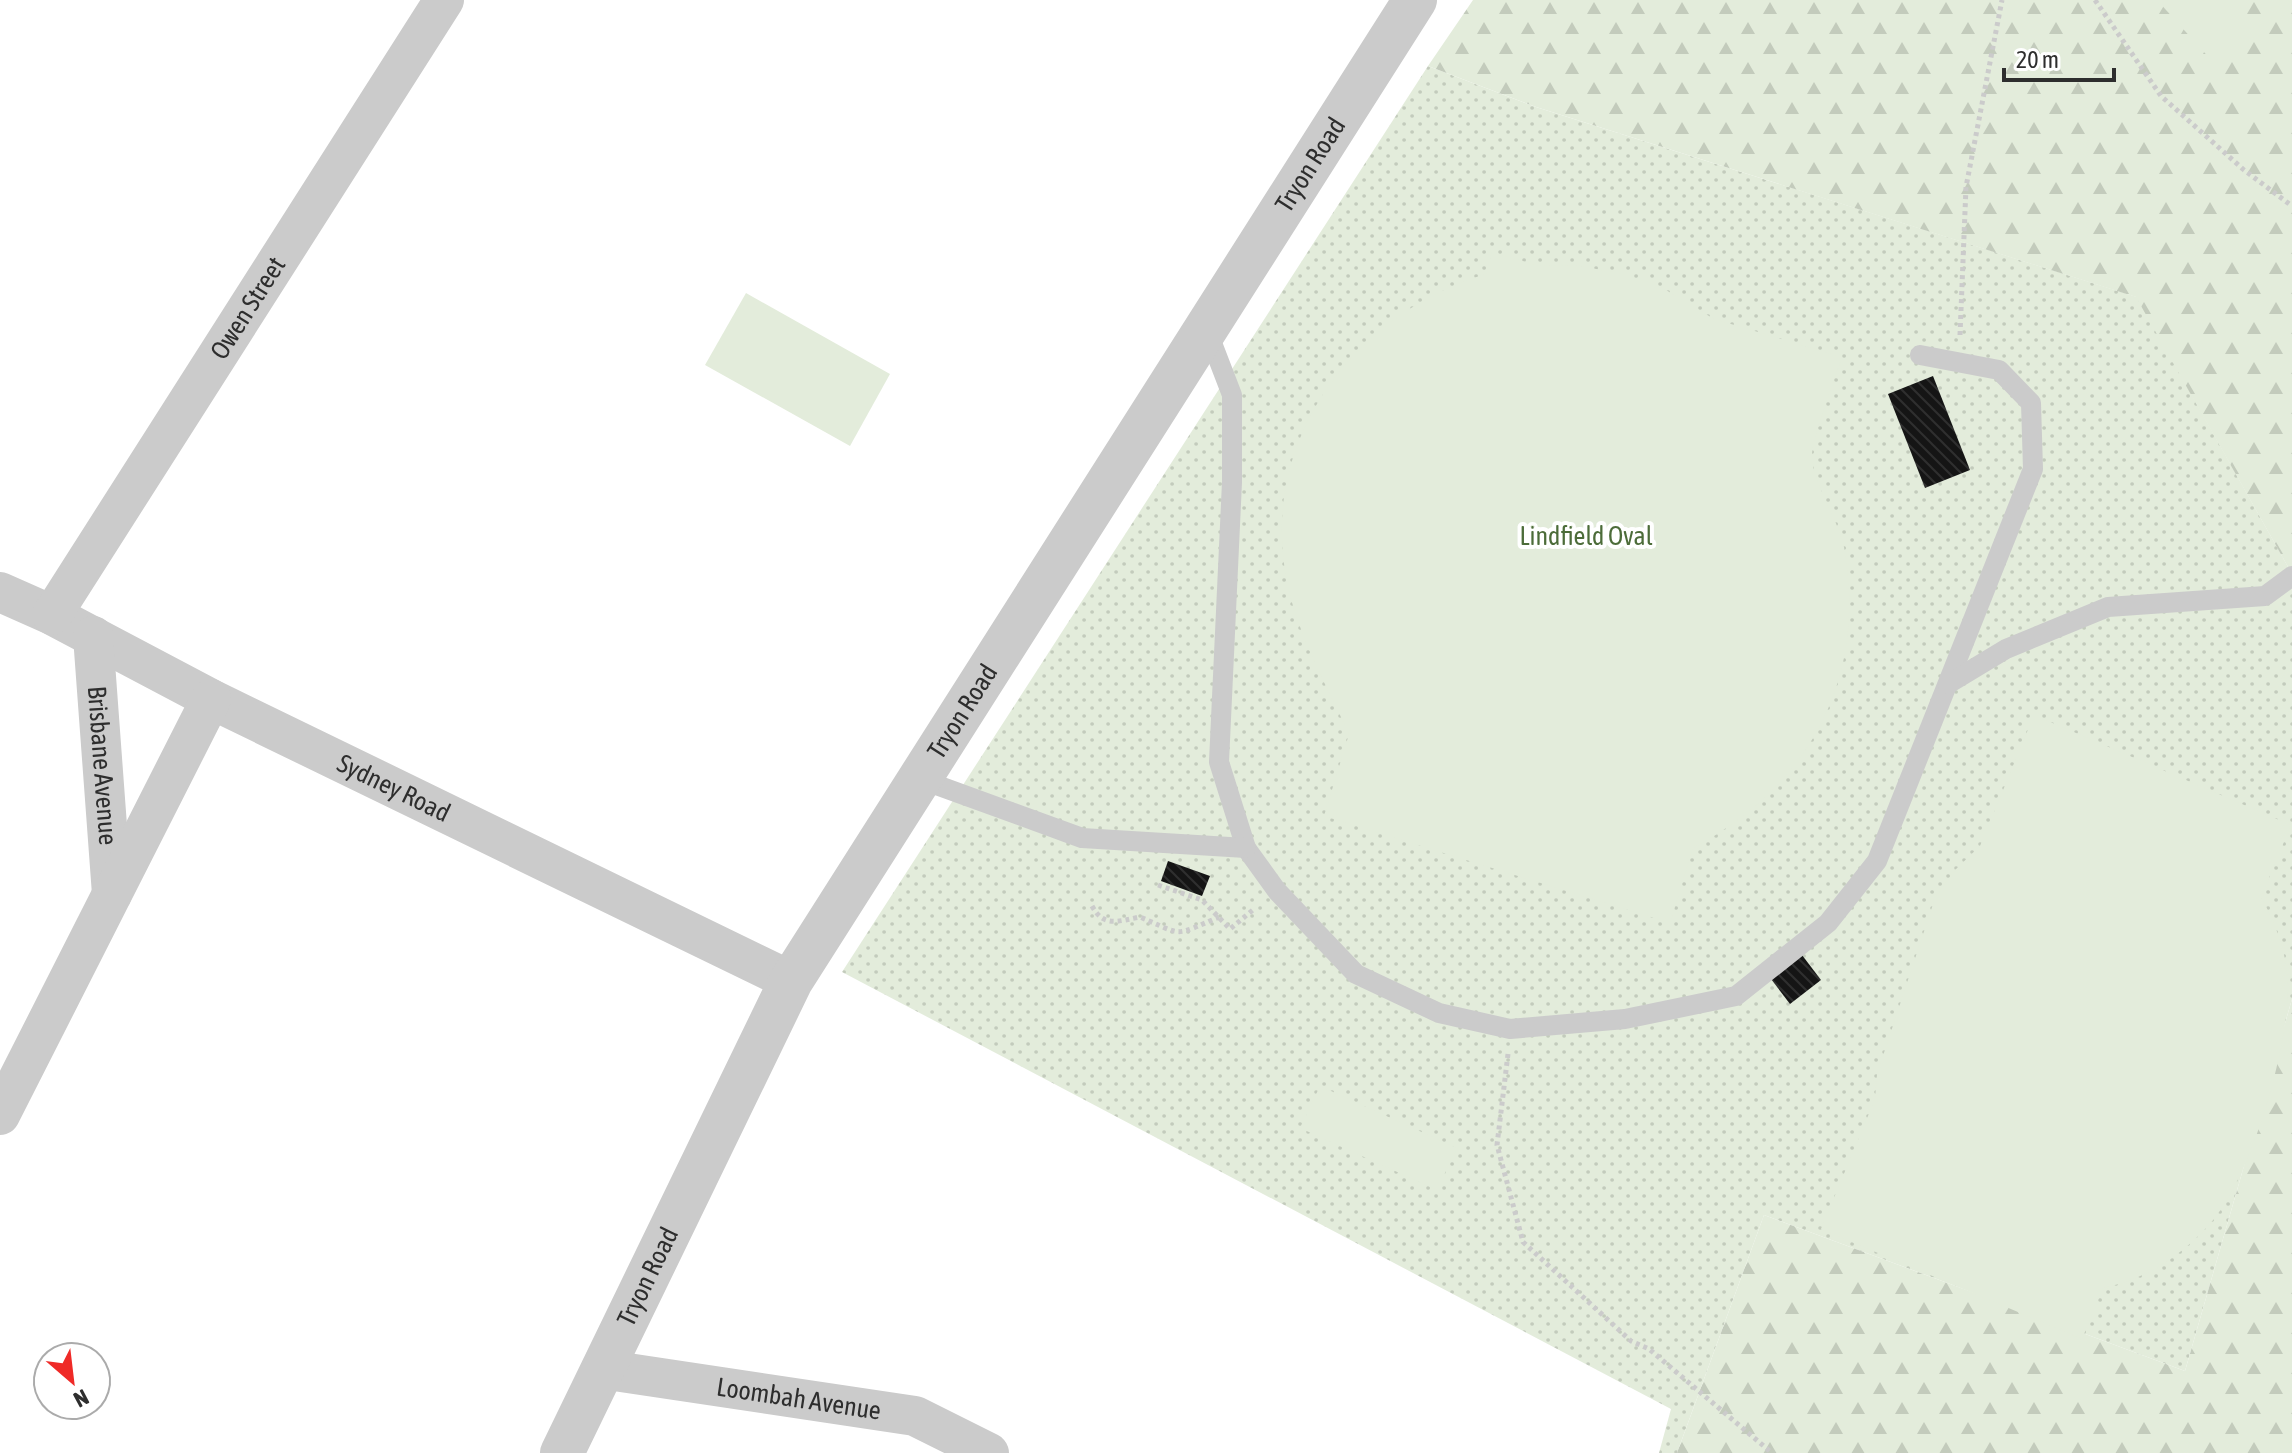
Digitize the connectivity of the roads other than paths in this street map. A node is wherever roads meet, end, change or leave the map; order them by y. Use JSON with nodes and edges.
{"nodes":[{"id":1,"x":444,"y":0,"type":"edge"},
{"id":2,"x":1415,"y":0,"type":"edge"},
{"id":3,"x":1207,"y":330,"type":"junction"},
{"id":4,"x":1920,"y":355,"type":"dead end"},
{"id":5,"x":2292,"y":576,"type":"edge"},
{"id":6,"x":0,"y":592,"type":"edge"},
{"id":7,"x":52,"y":615,"type":"junction"},
{"id":8,"x":93,"y":636,"type":"junction"},
{"id":9,"x":1948,"y":684,"type":"junction"},
{"id":10,"x":211,"y":699,"type":"junction"},
{"id":11,"x":920,"y":779,"type":"junction"},
{"id":12,"x":1246,"y":848,"type":"junction"},
{"id":13,"x":112,"y":894,"type":"junction"},
{"id":14,"x":791,"y":981,"type":"junction"},
{"id":15,"x":0,"y":1115,"type":"edge"},
{"id":16,"x":601,"y":1369,"type":"junction"},
{"id":17,"x":562,"y":1453,"type":"edge"},
{"id":18,"x":989,"y":1453,"type":"edge"}],
"edges":[{"from":1,"to":7,"type":"street","name":"Owen Street"},
{"from":2,"to":3,"type":"street","name":"Tryon Road"},
{"from":3,"to":11,"type":"street","name":"Tryon Road"},
{"from":3,"to":12,"type":"lane"},
{"from":4,"to":9,"type":"lane"},
{"from":5,"to":9,"type":"lane"},
{"from":6,"to":7,"type":"street","name":"Sydney Road"},
{"from":7,"to":8,"type":"street","name":"Sydney Road"},
{"from":8,"to":10,"type":"street","name":"Sydney Road"},
{"from":8,"to":13,"type":"street","name":"Brisbane Avenue"},
{"from":9,"to":12,"type":"lane"},
{"from":10,"to":13,"type":"street","name":"Brisbane Avenue"},
{"from":10,"to":14,"type":"street","name":"Sydney Road"},
{"from":11,"to":12,"type":"lane"},
{"from":11,"to":14,"type":"street","name":"Tryon Road"},
{"from":13,"to":15,"type":"street","name":"Brisbane Avenue"},
{"from":14,"to":16,"type":"street","name":"Tryon Road"},
{"from":16,"to":17,"type":"street","name":"Tryon Road"},
{"from":16,"to":18,"type":"street","name":"Loombah Avenue"}]}
